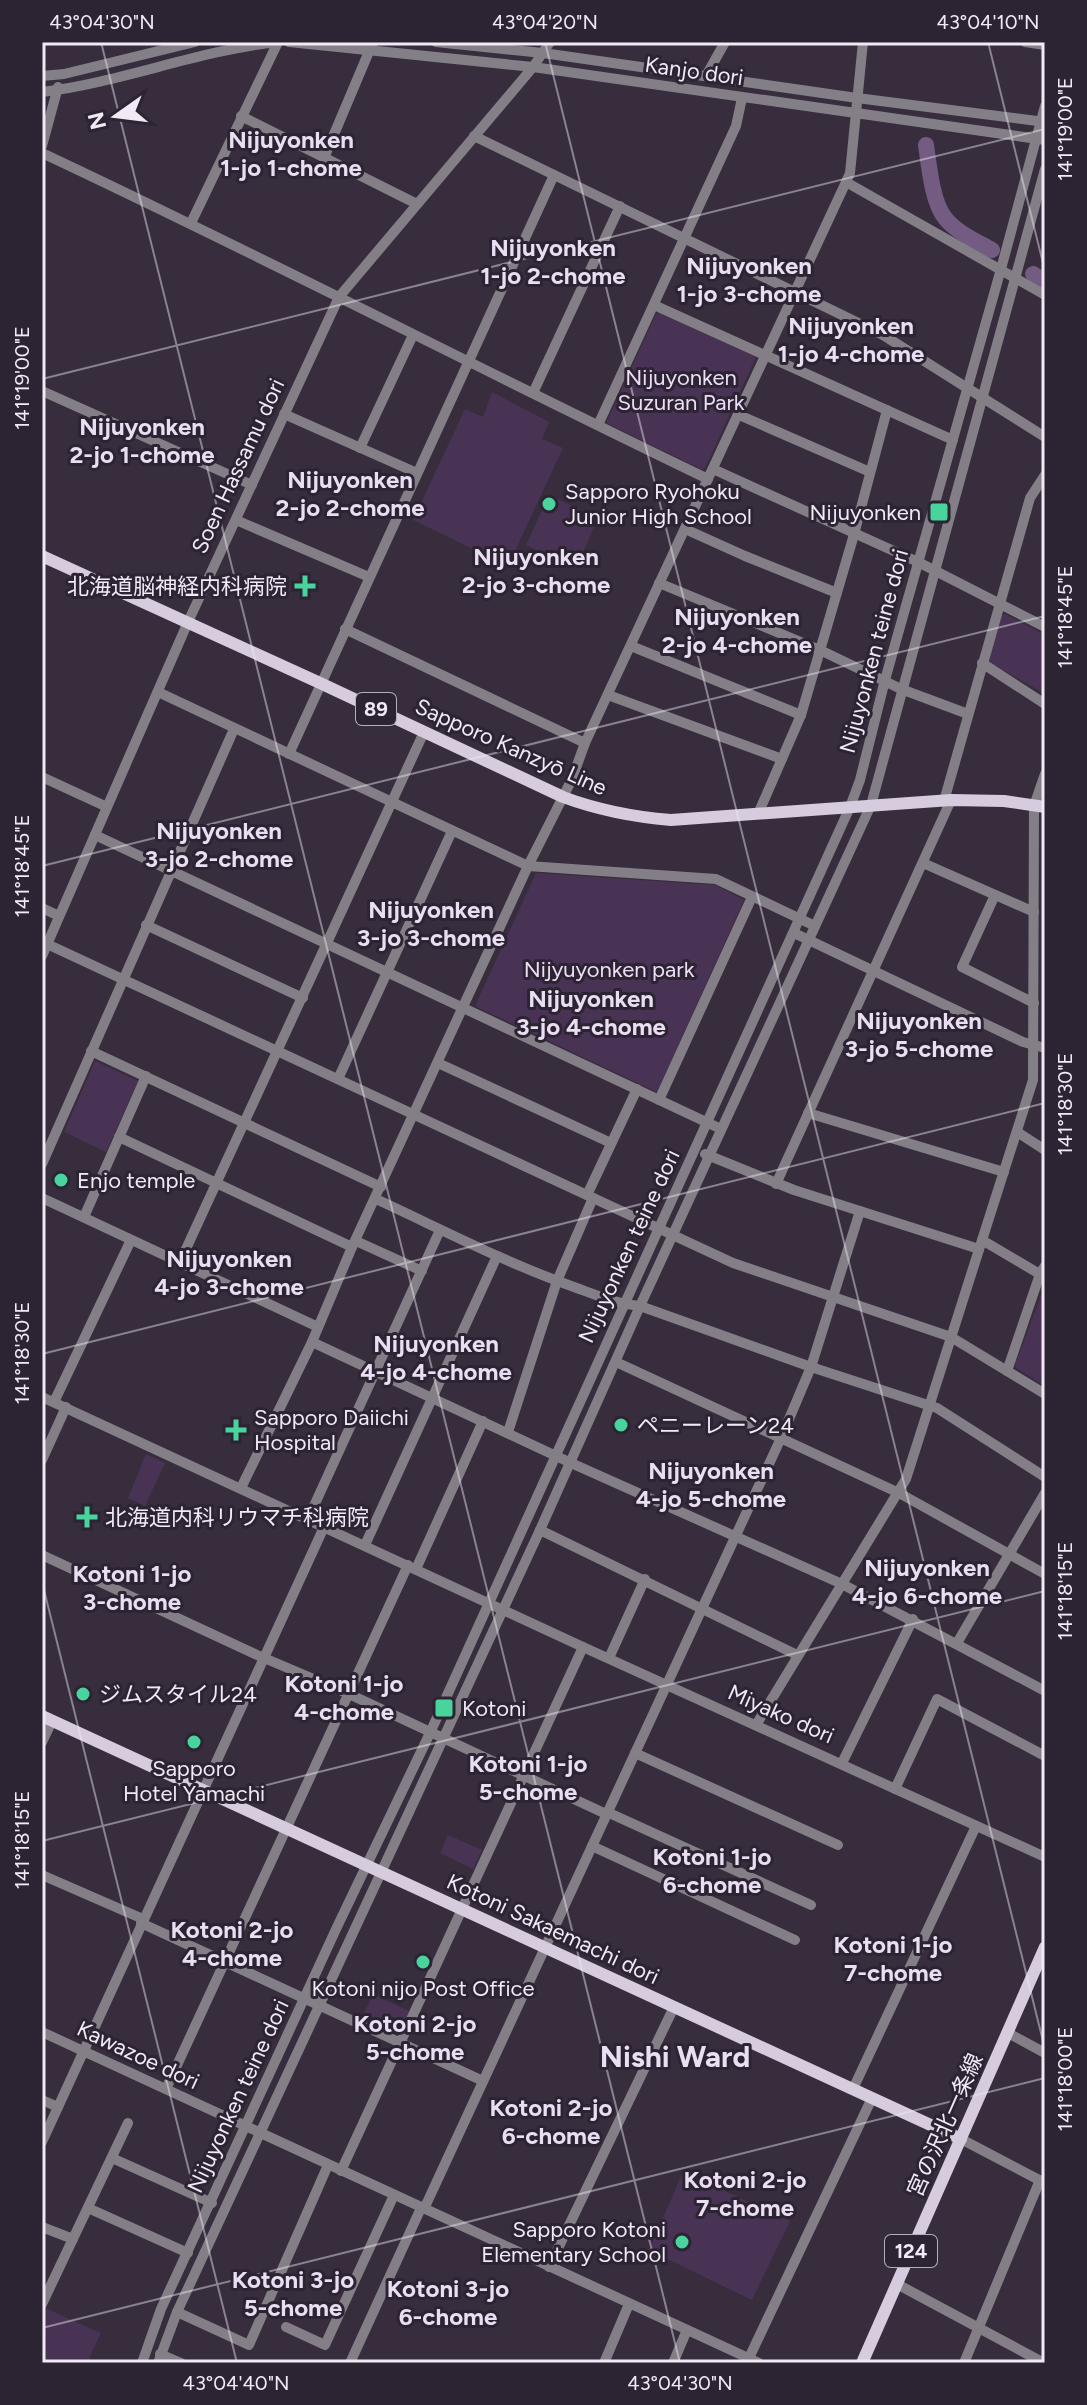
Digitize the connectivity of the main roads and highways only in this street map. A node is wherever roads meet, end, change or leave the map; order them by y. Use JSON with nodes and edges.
{"nodes":[{"id":1,"x":42,"y":556,"type":"edge"},
{"id":2,"x":1039,"y":806,"type":"edge"},
{"id":3,"x":47,"y":1718,"type":"edge"},
{"id":4,"x":1045,"y":1947,"type":"edge"},
{"id":5,"x":1041,"y":1969,"type":"edge"},
{"id":6,"x":961,"y":2139,"type":"junction"},
{"id":7,"x":862,"y":2363,"type":"edge"}],
"edges":[{"from":1,"to":2,"type":"main road","name":"Sapporo Kanzyō Line","number":"89"},
{"from":3,"to":6,"type":"main road","name":"Kotoni Sakaemachi dori"},
{"from":4,"to":5,"type":"main road","name":"宮の沢北一条線","number":"124"},
{"from":5,"to":6,"type":"main road","name":"宮の沢北一条線","number":"124"},
{"from":6,"to":7,"type":"main road","name":"宮の沢北一条線","number":"124"}]}
